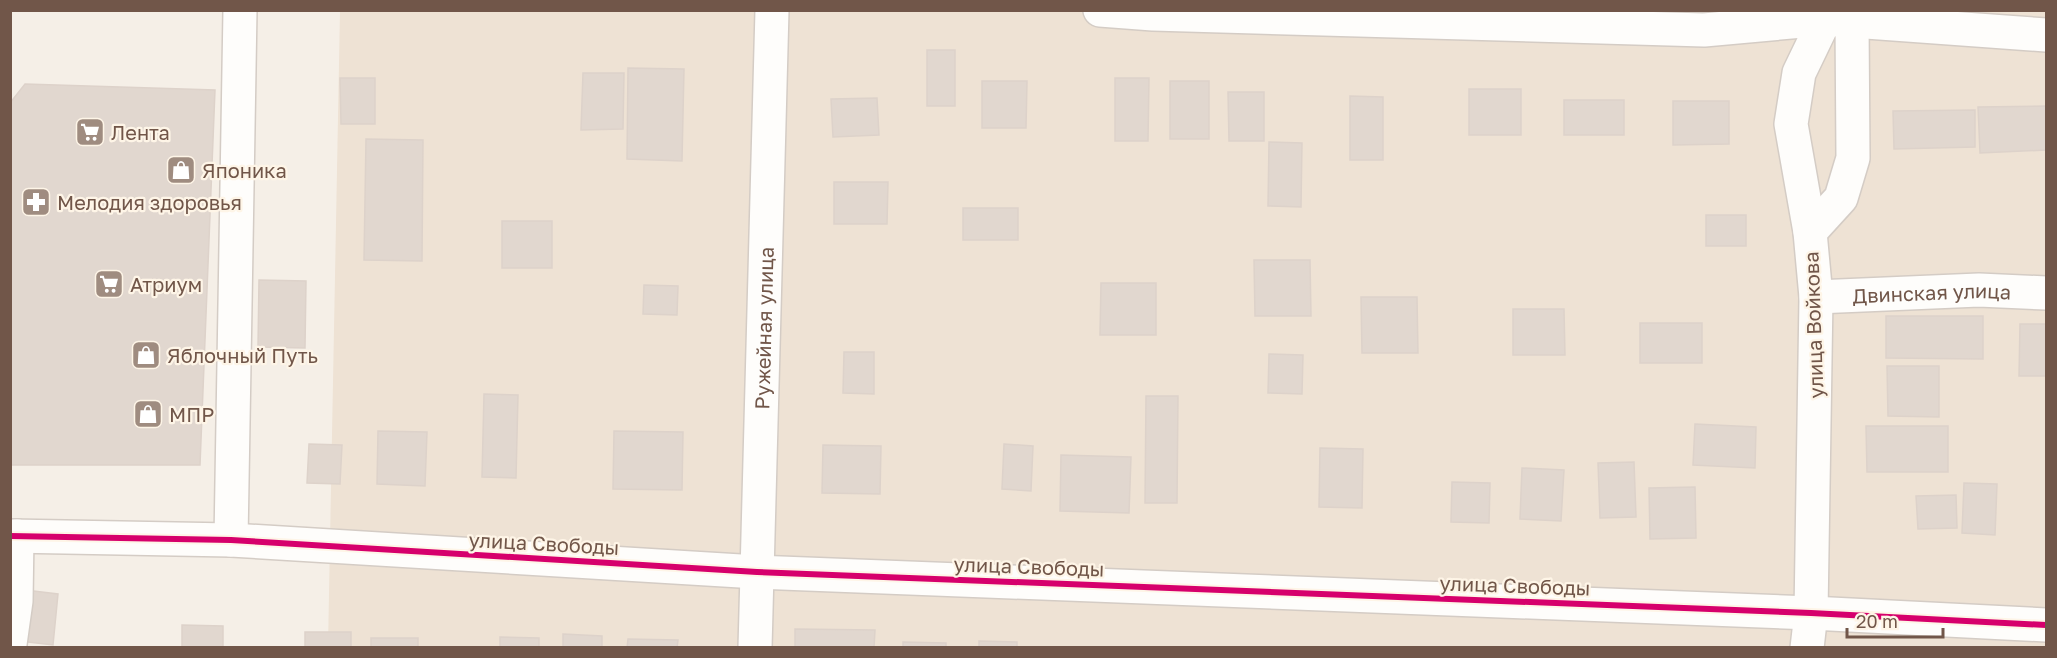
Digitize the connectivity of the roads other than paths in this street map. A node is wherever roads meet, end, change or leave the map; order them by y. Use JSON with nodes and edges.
{"nodes":[{"id":1,"x":240,"y":10,"type":"edge"},
{"id":2,"x":772,"y":10,"type":"edge"},
{"id":3,"x":1100,"y":10,"type":"edge"},
{"id":4,"x":1834,"y":17,"type":"edge"},
{"id":5,"x":2046,"y":36,"type":"edge"},
{"id":6,"x":1810,"y":232,"type":"junction"},
{"id":7,"x":2046,"y":293,"type":"edge"},
{"id":8,"x":1816,"y":297,"type":"junction"},
{"id":9,"x":14,"y":536,"type":"edge"},
{"id":10,"x":231,"y":540,"type":"junction"},
{"id":11,"x":757,"y":572,"type":"junction"},
{"id":12,"x":1811,"y":613,"type":"junction"},
{"id":13,"x":2046,"y":625,"type":"edge"},
{"id":14,"x":10,"y":644,"type":"edge"},
{"id":15,"x":755,"y":648,"type":"edge"},
{"id":16,"x":1806,"y":648,"type":"edge"}],
"edges":[{"from":1,"to":10,"type":"street"},
{"from":2,"to":11,"type":"street","name":"Ружейная улица"},
{"from":3,"to":4,"type":"street"},
{"from":4,"to":5,"type":"street"},
{"from":4,"to":6,"type":"street","name":"улица Войкова"},
{"from":4,"to":6,"type":"street"},
{"from":6,"to":8,"type":"street","name":"улица Войкова"},
{"from":7,"to":8,"type":"street","name":"Двинская улица"},
{"from":8,"to":12,"type":"street","name":"улица Войкова"},
{"from":9,"to":10,"type":"street","name":"улица Свободы"},
{"from":9,"to":14,"type":"street"},
{"from":10,"to":11,"type":"street","name":"улица Свободы"},
{"from":11,"to":12,"type":"street","name":"улица Свободы"},
{"from":11,"to":15,"type":"street","name":"Ружейная улица"},
{"from":12,"to":13,"type":"street","name":"улица Свободы"},
{"from":12,"to":16,"type":"street","name":"улица Войкова"}]}
